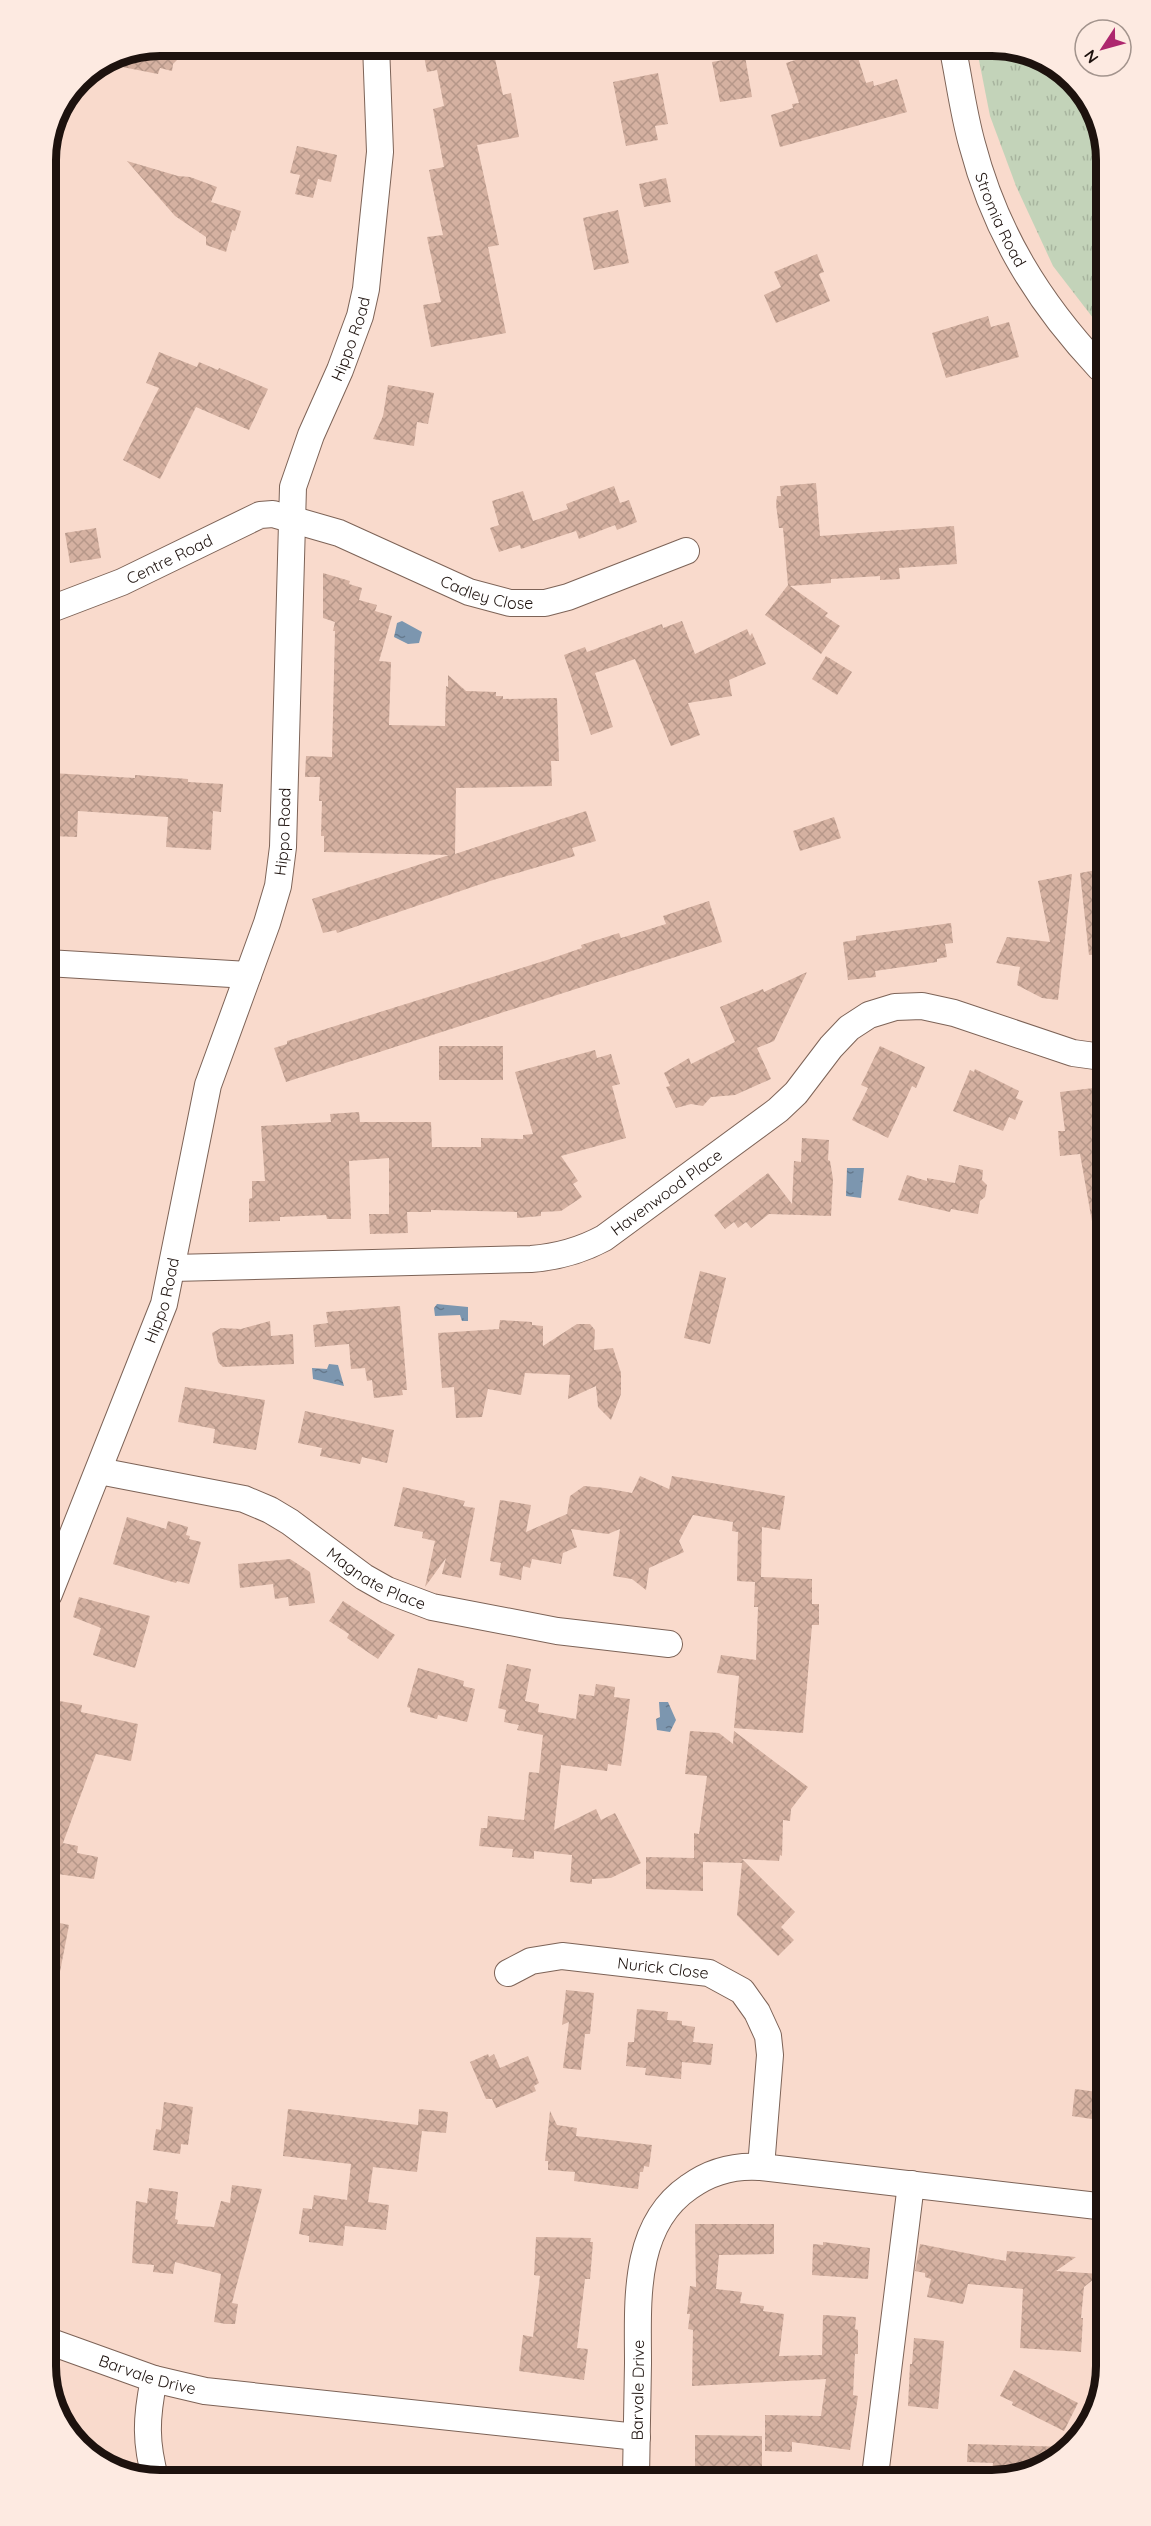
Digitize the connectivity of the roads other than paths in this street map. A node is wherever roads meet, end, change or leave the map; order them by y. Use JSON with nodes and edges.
{"nodes":[{"id":1,"x":376,"y":56,"type":"edge"},
{"id":2,"x":954,"y":56,"type":"edge"},
{"id":3,"x":1096,"y":363,"type":"edge"},
{"id":4,"x":290,"y":520,"type":"junction"},
{"id":5,"x":686,"y":551,"type":"dead end"},
{"id":6,"x":56,"y":607,"type":"edge"},
{"id":7,"x":56,"y":964,"type":"edge"},
{"id":8,"x":248,"y":975,"type":"junction"},
{"id":9,"x":1096,"y":1056,"type":"edge"},
{"id":10,"x":172,"y":1268,"type":"junction"},
{"id":11,"x":99,"y":1471,"type":"junction"},
{"id":12,"x":56,"y":1577,"type":"edge"},
{"id":13,"x":669,"y":1644,"type":"dead end"},
{"id":14,"x":508,"y":1973,"type":"dead end"},
{"id":15,"x":761,"y":2167,"type":"junction"},
{"id":16,"x":911,"y":2184,"type":"junction"},
{"id":17,"x":1096,"y":2206,"type":"edge"},
{"id":18,"x":56,"y":2344,"type":"edge"},
{"id":19,"x":154,"y":2379,"type":"junction"},
{"id":20,"x":637,"y":2437,"type":"junction"},
{"id":21,"x":154,"y":2470,"type":"edge"},
{"id":22,"x":636,"y":2470,"type":"edge"},
{"id":23,"x":876,"y":2470,"type":"edge"}],
"edges":[{"from":1,"to":4,"type":"street","name":"Hippo Road"},
{"from":2,"to":3,"type":"street","name":"Stromia Road"},
{"from":4,"to":5,"type":"street","name":"Cadley Close"},
{"from":4,"to":6,"type":"street","name":"Centre Road"},
{"from":4,"to":8,"type":"street","name":"Hippo Road"},
{"from":7,"to":8,"type":"street"},
{"from":8,"to":10,"type":"street","name":"Hippo Road"},
{"from":9,"to":10,"type":"street","name":"Havenwood Place"},
{"from":10,"to":11,"type":"street","name":"Hippo Road"},
{"from":11,"to":12,"type":"street","name":"Hippo Road"},
{"from":11,"to":13,"type":"street","name":"Magnate Place"},
{"from":14,"to":15,"type":"street","name":"Nurick Close"},
{"from":15,"to":16,"type":"street","name":"Barvale Drive"},
{"from":15,"to":20,"type":"street","name":"Barvale Drive"},
{"from":16,"to":17,"type":"street","name":"Barvale Drive"},
{"from":16,"to":23,"type":"street"},
{"from":18,"to":19,"type":"street","name":"Barvale Drive"},
{"from":19,"to":20,"type":"street","name":"Barvale Drive"},
{"from":19,"to":21,"type":"street"},
{"from":20,"to":22,"type":"street"}]}
